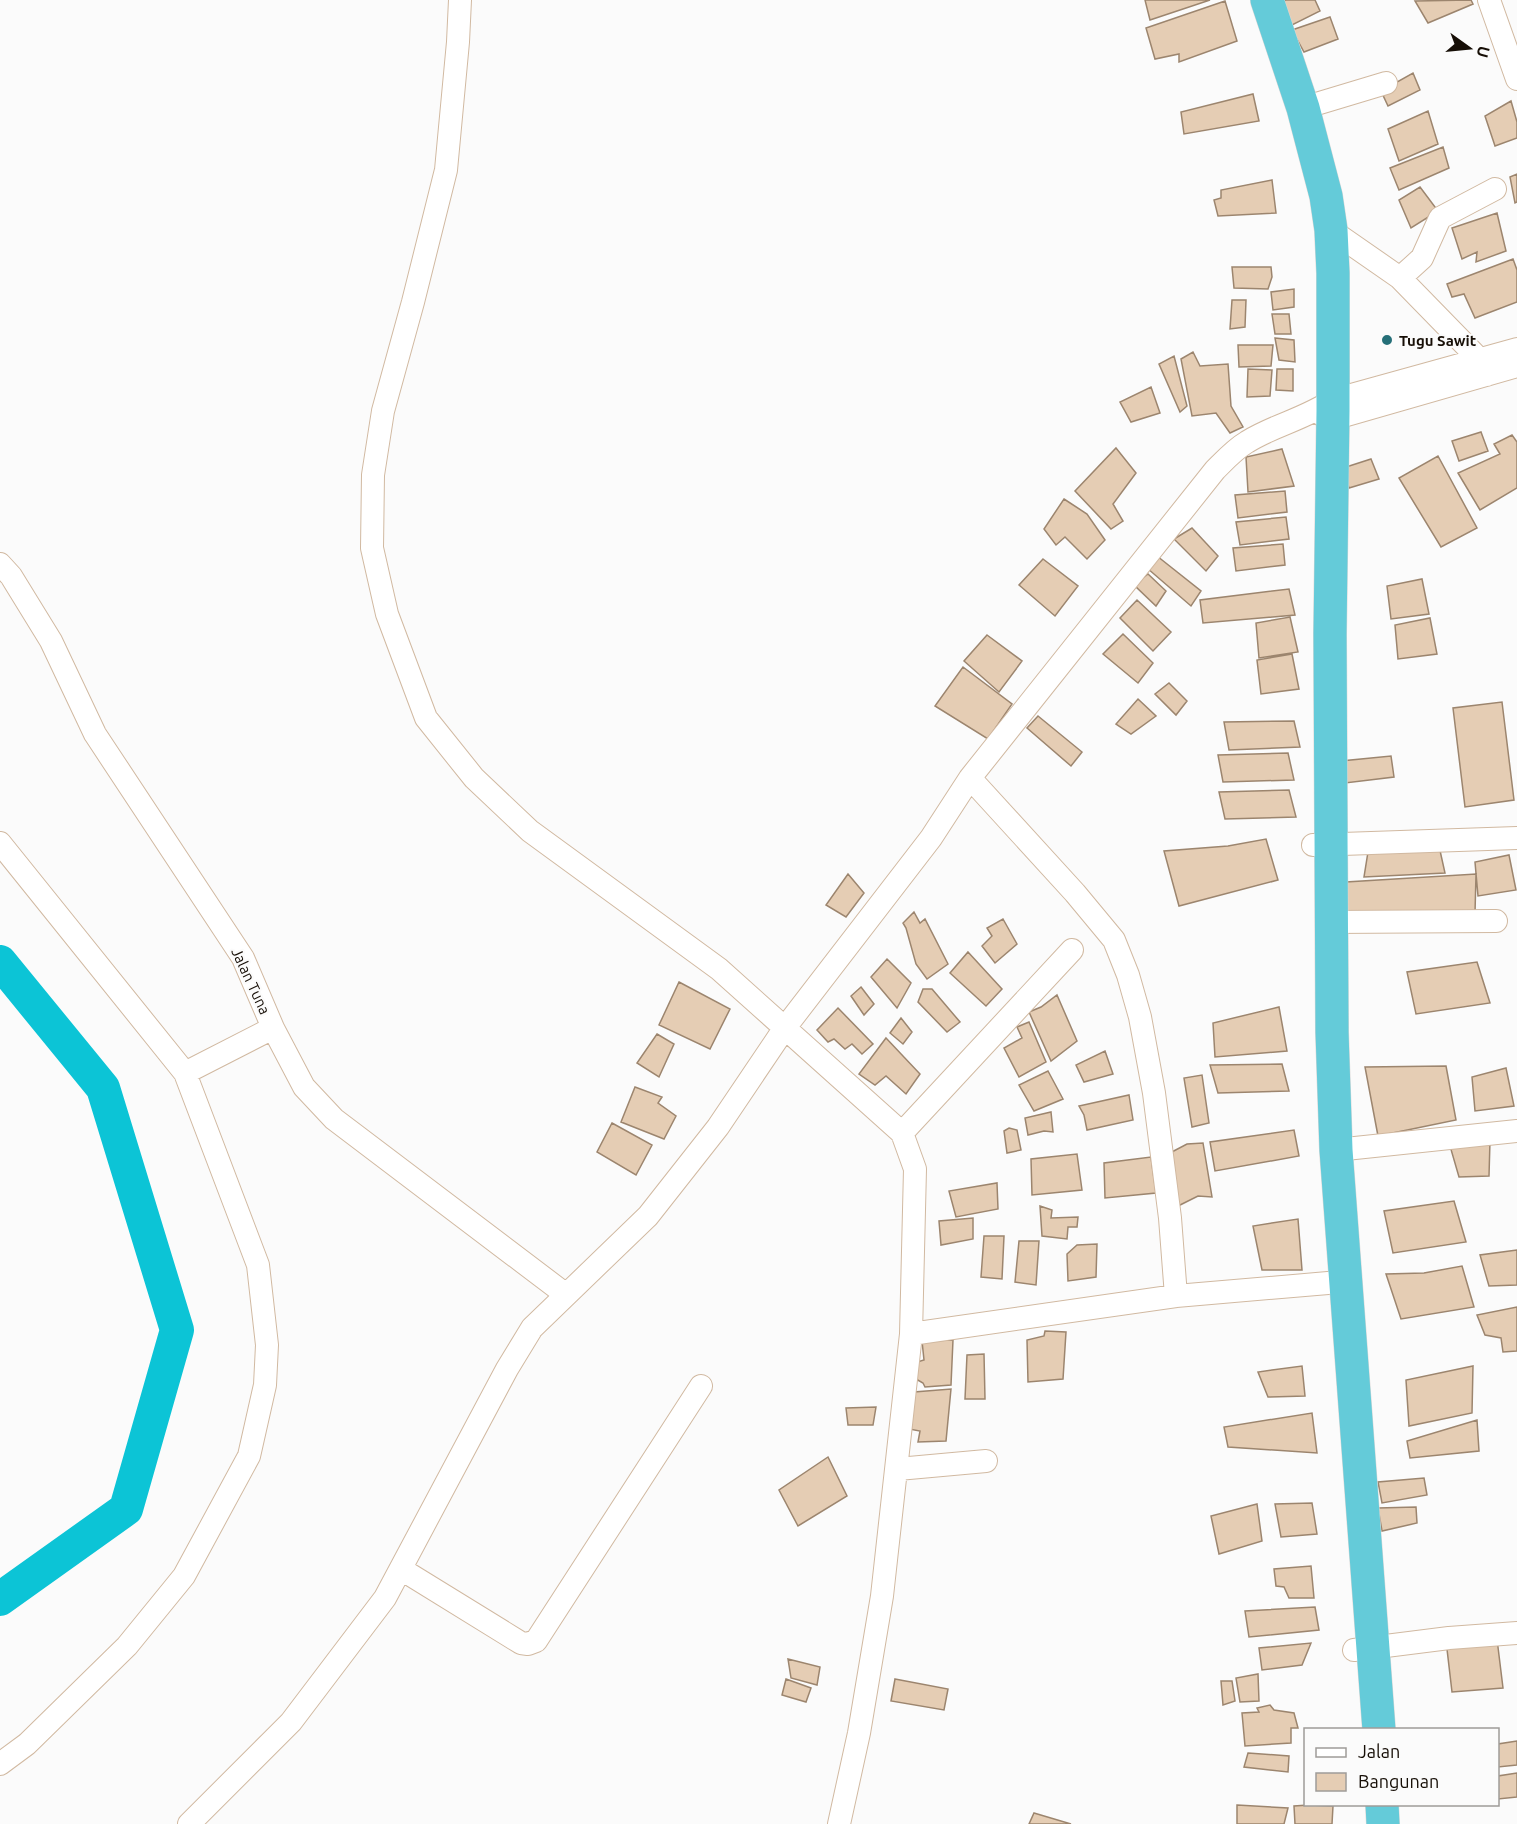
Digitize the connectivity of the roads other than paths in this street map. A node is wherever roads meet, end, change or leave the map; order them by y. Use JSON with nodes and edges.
{"nodes":[{"id":1,"x":460,"y":0,"type":"edge"},
{"id":2,"x":1246,"y":0,"type":"edge"},
{"id":3,"x":1267,"y":0,"type":"edge"},
{"id":4,"x":1489,"y":0,"type":"edge"},
{"id":5,"x":1517,"y":79,"type":"edge"},
{"id":6,"x":1386,"y":83,"type":"dead end"},
{"id":7,"x":1303,"y":108,"type":"junction"},
{"id":8,"x":1495,"y":189,"type":"dead end"},
{"id":9,"x":1331,"y":230,"type":"junction"},
{"id":10,"x":1400,"y":278,"type":"junction"},
{"id":11,"x":1517,"y":349,"type":"edge"},
{"id":12,"x":1517,"y":366,"type":"edge"},
{"id":13,"x":1484,"y":368,"type":"junction"},
{"id":14,"x":1327,"y":410,"type":"junction"},
{"id":15,"x":0,"y":564,"type":"edge"},
{"id":16,"x":970,"y":778,"type":"junction"},
{"id":17,"x":1517,"y":838,"type":"edge"},
{"id":18,"x":0,"y":843,"type":"edge"},
{"id":19,"x":1322,"y":845,"type":"junction"},
{"id":20,"x":1496,"y":921,"type":"dead end"},
{"id":21,"x":1331,"y":922,"type":"junction"},
{"id":22,"x":1072,"y":950,"type":"dead end"},
{"id":23,"x":273,"y":1028,"type":"junction"},
{"id":24,"x":784,"y":1029,"type":"junction"},
{"id":25,"x":185,"y":1073,"type":"junction"},
{"id":26,"x":1517,"y":1131,"type":"edge"},
{"id":27,"x":902,"y":1133,"type":"junction"},
{"id":28,"x":1336,"y":1150,"type":"junction"},
{"id":29,"x":1328,"y":1283,"type":"junction"},
{"id":30,"x":565,"y":1294,"type":"junction"},
{"id":31,"x":1176,"y":1296,"type":"junction"},
{"id":32,"x":911,"y":1334,"type":"junction"},
{"id":33,"x":701,"y":1386,"type":"dead end"},
{"id":34,"x":986,"y":1461,"type":"dead end"},
{"id":35,"x":898,"y":1468,"type":"junction"},
{"id":36,"x":401,"y":1569,"type":"junction"},
{"id":37,"x":1517,"y":1633,"type":"edge"},
{"id":38,"x":1364,"y":1648,"type":"junction"},
{"id":39,"x":1358,"y":1728,"type":"edge"},
{"id":40,"x":1379,"y":1728,"type":"edge"},
{"id":41,"x":0,"y":1764,"type":"edge"},
{"id":42,"x":1361,"y":1806,"type":"edge"},
{"id":43,"x":1382,"y":1806,"type":"edge"},
{"id":44,"x":189,"y":1824,"type":"edge"},
{"id":45,"x":839,"y":1824,"type":"edge"},
{"id":46,"x":1361,"y":1824,"type":"edge"},
{"id":47,"x":1383,"y":1824,"type":"edge"}],
"edges":[{"from":1,"to":24,"type":"street"},
{"from":2,"to":14,"type":"highway"},
{"from":3,"to":7,"type":"highway"},
{"from":4,"to":5,"type":"street"},
{"from":6,"to":7,"type":"street"},
{"from":7,"to":9,"type":"highway"},
{"from":8,"to":10,"type":"street"},
{"from":9,"to":10,"type":"street"},
{"from":9,"to":14,"type":"highway"},
{"from":10,"to":13,"type":"street"},
{"from":11,"to":13,"type":"street"},
{"from":12,"to":13,"type":"street"},
{"from":13,"to":14,"type":"street"},
{"from":14,"to":16,"type":"street"},
{"from":14,"to":19,"type":"highway"},
{"from":15,"to":23,"type":"street","name":"Jalan Tuna"},
{"from":16,"to":24,"type":"street"},
{"from":16,"to":31,"type":"street"},
{"from":17,"to":19,"type":"street"},
{"from":18,"to":25,"type":"street"},
{"from":19,"to":21,"type":"highway"},
{"from":19,"to":29,"type":"highway"},
{"from":20,"to":21,"type":"street"},
{"from":21,"to":28,"type":"highway"},
{"from":22,"to":27,"type":"street"},
{"from":23,"to":25,"type":"street"},
{"from":23,"to":30,"type":"street","name":"Jalan Tuna"},
{"from":24,"to":27,"type":"street"},
{"from":24,"to":30,"type":"street"},
{"from":25,"to":41,"type":"street"},
{"from":26,"to":28,"type":"street"},
{"from":27,"to":32,"type":"street"},
{"from":28,"to":38,"type":"highway"},
{"from":29,"to":31,"type":"street"},
{"from":29,"to":38,"type":"highway"},
{"from":30,"to":36,"type":"street"},
{"from":31,"to":32,"type":"street"},
{"from":32,"to":35,"type":"street"},
{"from":33,"to":36,"type":"street"},
{"from":34,"to":35,"type":"street"},
{"from":35,"to":45,"type":"street"},
{"from":36,"to":44,"type":"street"},
{"from":37,"to":38,"type":"street"},
{"from":38,"to":39,"type":"highway"},
{"from":38,"to":40,"type":"highway"},
{"from":42,"to":46,"type":"highway"},
{"from":43,"to":47,"type":"highway"}]}
